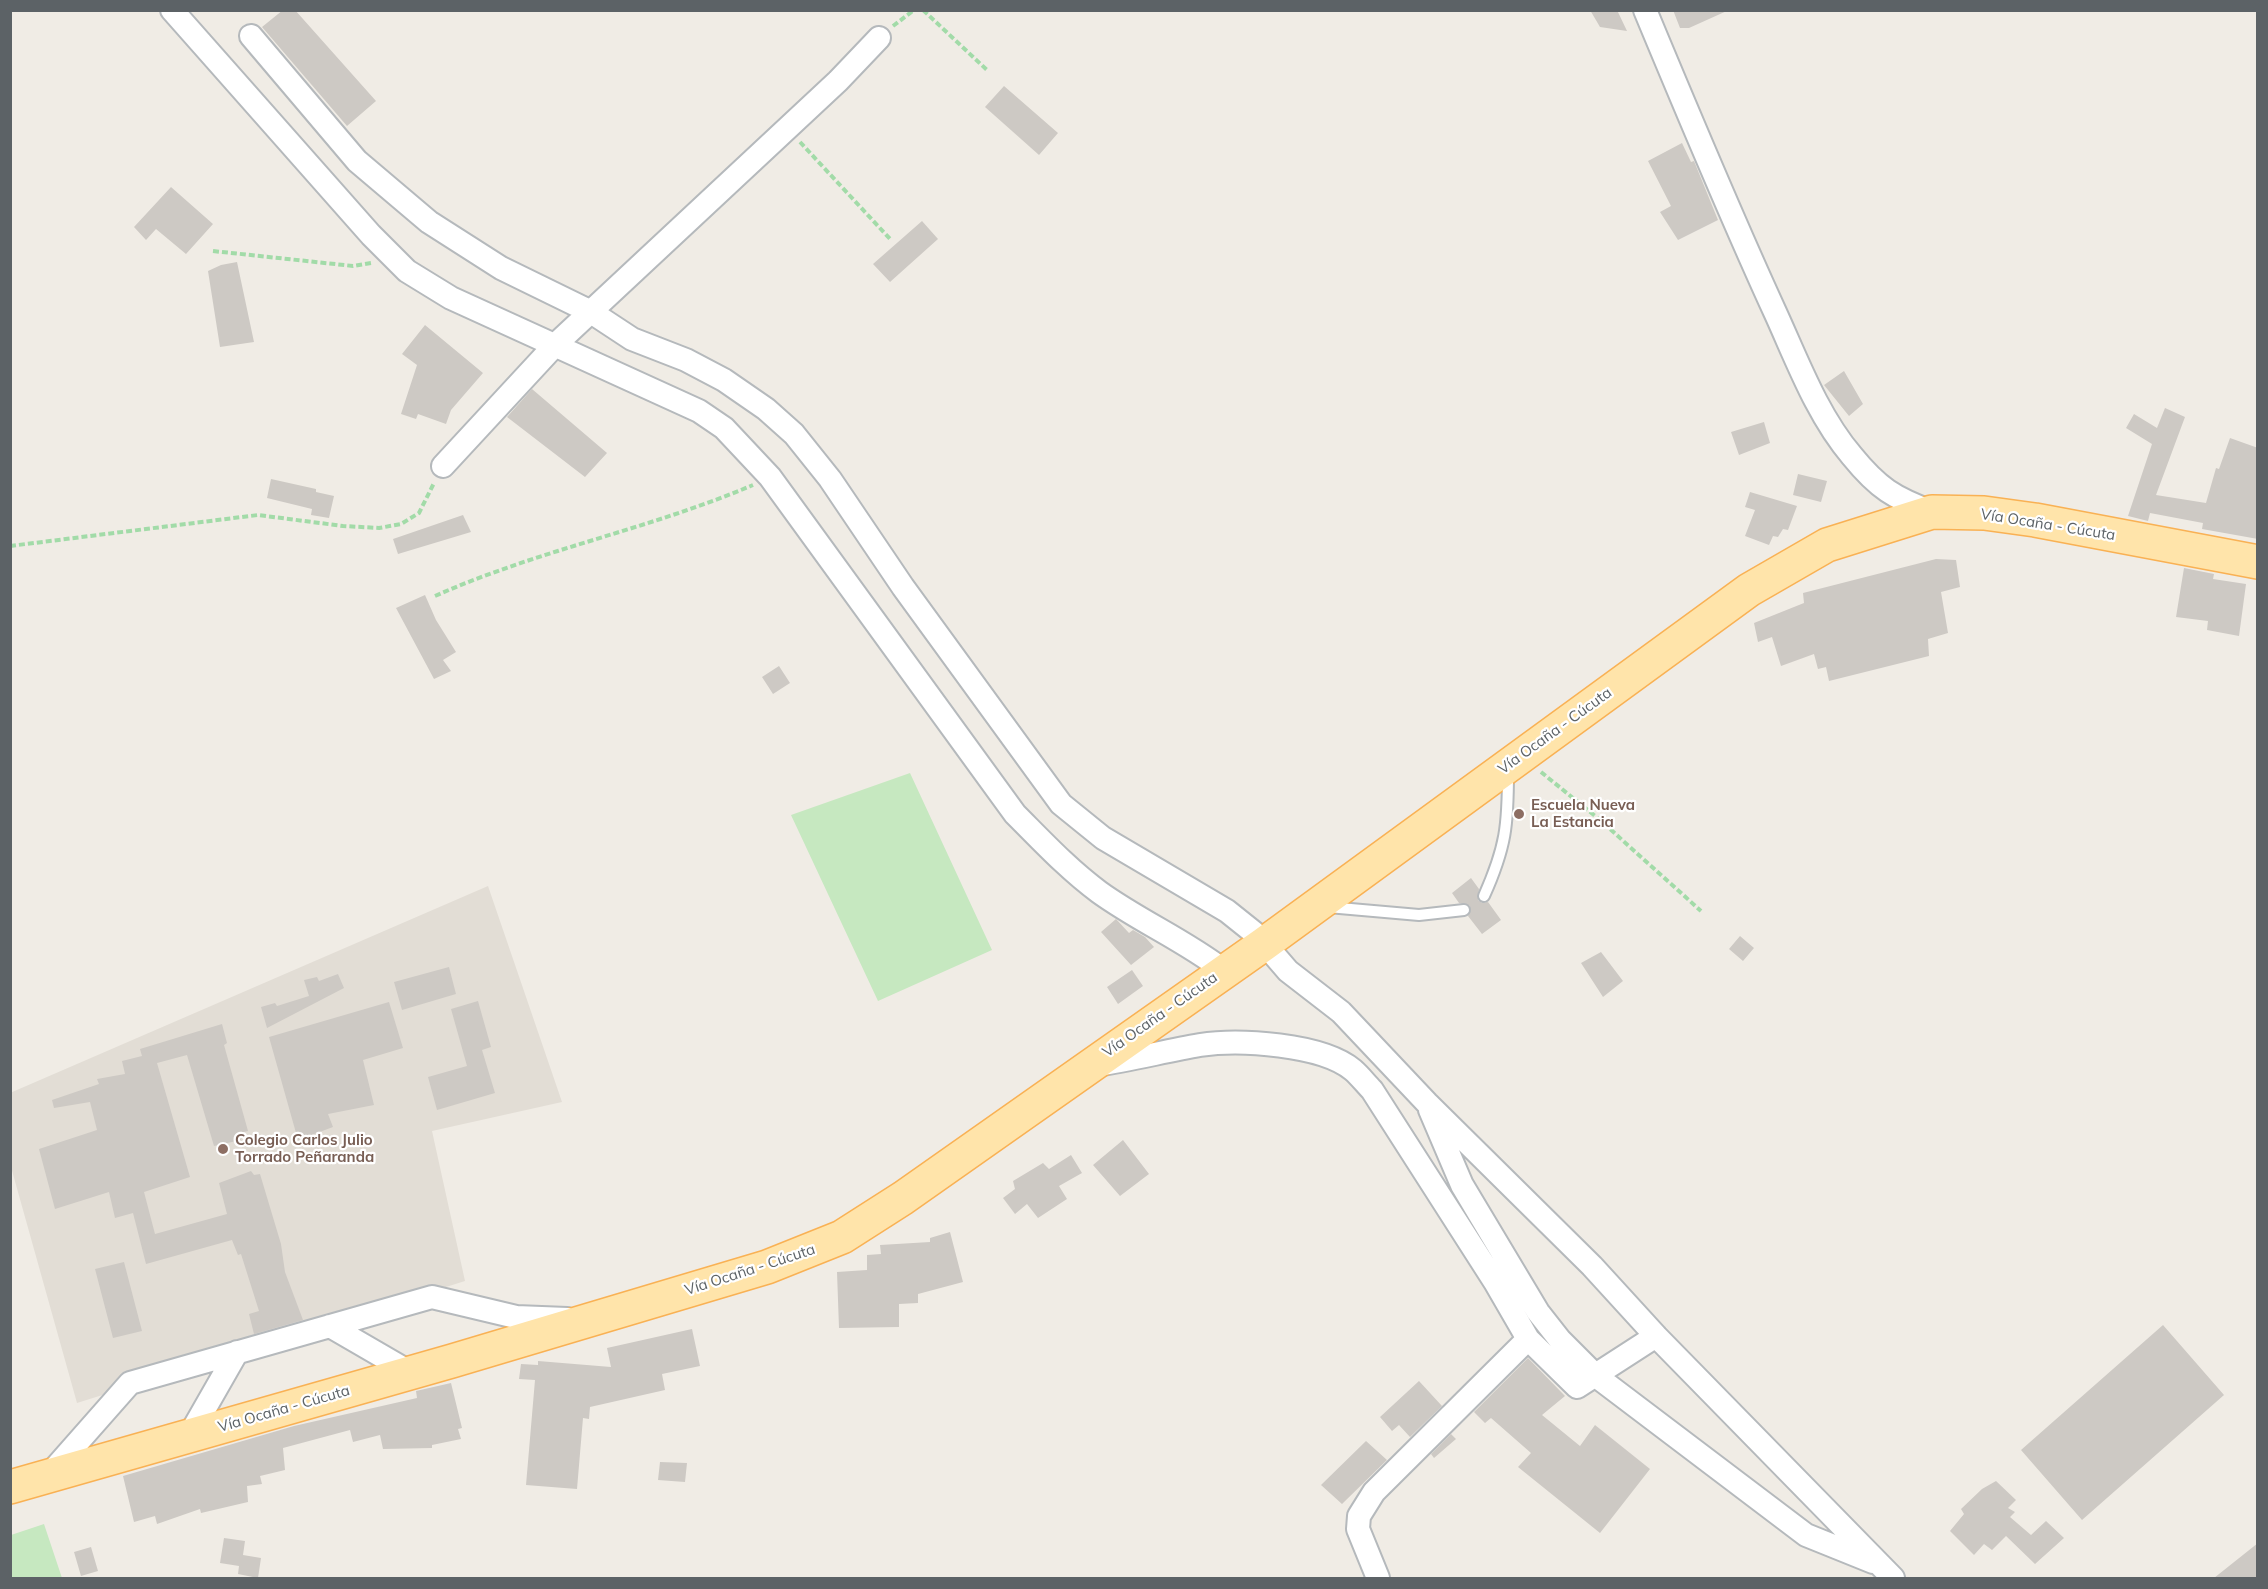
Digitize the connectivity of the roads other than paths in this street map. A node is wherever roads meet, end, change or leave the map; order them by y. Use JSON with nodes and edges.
{"nodes":[{"id":1,"x":172,"y":10,"type":"edge"},
{"id":2,"x":1645,"y":10,"type":"edge"},
{"id":3,"x":251,"y":36,"type":"dead end"},
{"id":4,"x":879,"y":38,"type":"road end"},
{"id":5,"x":591,"y":312,"type":"junction"},
{"id":6,"x":555,"y":345,"type":"junction"},
{"id":7,"x":444,"y":466,"type":"road end"},
{"id":8,"x":1932,"y":512,"type":"junction"},
{"id":9,"x":2258,"y":562,"type":"edge"},
{"id":10,"x":1515,"y":760,"type":"junction"},
{"id":11,"x":1484,"y":896,"type":"dead end"},
{"id":12,"x":1316,"y":906,"type":"junction"},
{"id":13,"x":1464,"y":910,"type":"dead end"},
{"id":14,"x":1264,"y":944,"type":"junction"},
{"id":15,"x":1223,"y":970,"type":"junction"},
{"id":16,"x":1088,"y":1066,"type":"junction"},
{"id":17,"x":1427,"y":1103,"type":"junction"},
{"id":18,"x":587,"y":1320,"type":"junction"},
{"id":19,"x":330,"y":1326,"type":"junction"},
{"id":20,"x":1656,"y":1336,"type":"junction"},
{"id":21,"x":1528,"y":1339,"type":"junction"},
{"id":22,"x":237,"y":1352,"type":"junction"},
{"id":23,"x":411,"y":1373,"type":"junction"},
{"id":24,"x":1596,"y":1376,"type":"junction"},
{"id":25,"x":189,"y":1436,"type":"junction"},
{"id":26,"x":47,"y":1477,"type":"junction"},
{"id":27,"x":10,"y":1487,"type":"edge"},
{"id":28,"x":1887,"y":1572,"type":"edge"},
{"id":29,"x":1378,"y":1578,"type":"edge"}],
"edges":[{"from":1,"to":6,"type":"street"},
{"from":2,"to":8,"type":"street"},
{"from":3,"to":5,"type":"street"},
{"from":4,"to":5,"type":"street"},
{"from":5,"to":6,"type":"street"},
{"from":5,"to":14,"type":"street"},
{"from":6,"to":7,"type":"street"},
{"from":6,"to":15,"type":"street"},
{"from":8,"to":9,"type":"main road","name":"Vía Ocaña - Cúcuta"},
{"from":8,"to":10,"type":"main road","name":"Vía Ocaña - Cúcuta"},
{"from":10,"to":11,"type":"lane"},
{"from":10,"to":12,"type":"main road","name":"Vía Ocaña - Cúcuta"},
{"from":12,"to":13,"type":"lane"},
{"from":12,"to":14,"type":"main road","name":"Vía Ocaña - Cúcuta"},
{"from":14,"to":15,"type":"main road","name":"Vía Ocaña - Cúcuta"},
{"from":14,"to":17,"type":"street"},
{"from":15,"to":16,"type":"main road","name":"Vía Ocaña - Cúcuta"},
{"from":16,"to":18,"type":"main road","name":"Vía Ocaña - Cúcuta"},
{"from":16,"to":21,"type":"street"},
{"from":17,"to":20,"type":"street"},
{"from":17,"to":24,"type":"street"},
{"from":18,"to":19,"type":"street"},
{"from":18,"to":23,"type":"main road","name":"Vía Ocaña - Cúcuta"},
{"from":19,"to":22,"type":"street"},
{"from":19,"to":23,"type":"street"},
{"from":20,"to":24,"type":"street"},
{"from":20,"to":28,"type":"street"},
{"from":21,"to":24,"type":"street"},
{"from":21,"to":29,"type":"street"},
{"from":22,"to":25,"type":"street"},
{"from":22,"to":26,"type":"street"},
{"from":23,"to":25,"type":"main road","name":"Vía Ocaña - Cúcuta"},
{"from":24,"to":28,"type":"street"},
{"from":25,"to":26,"type":"main road","name":"Vía Ocaña - Cúcuta"},
{"from":26,"to":27,"type":"main road","name":"Vía Ocaña - Cúcuta"}]}
